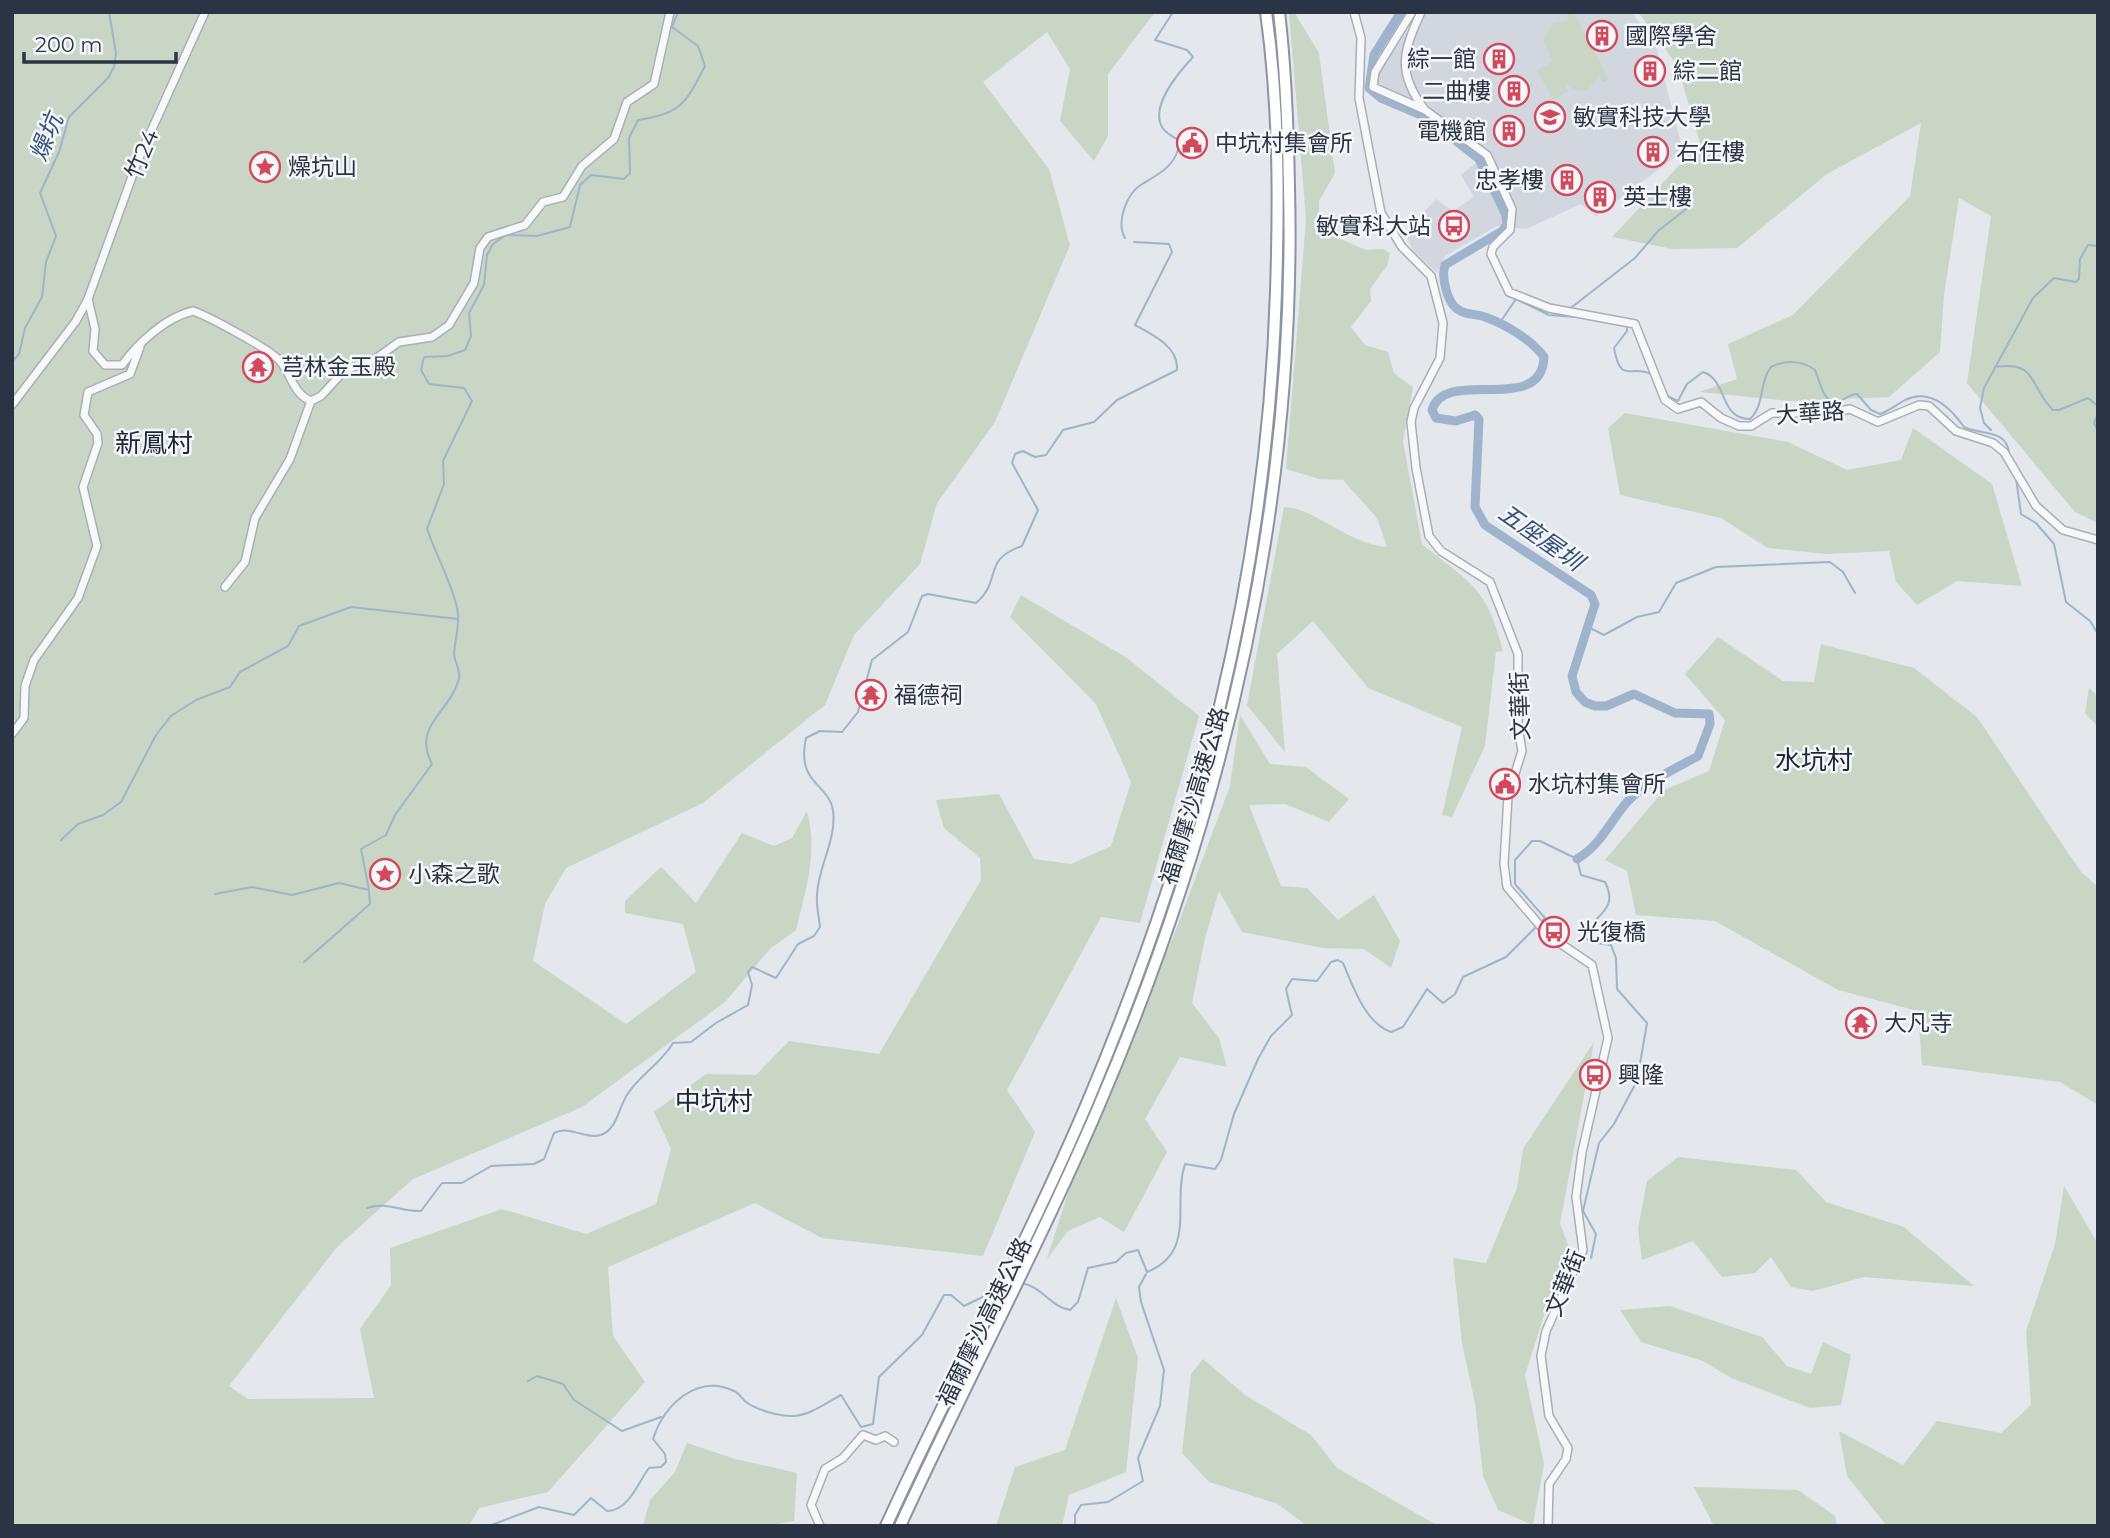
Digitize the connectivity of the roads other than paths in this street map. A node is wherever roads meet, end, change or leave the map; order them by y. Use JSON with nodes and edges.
{"nodes":[{"id":1,"x":205,"y":12,"type":"edge"},
{"id":2,"x":670,"y":12,"type":"edge"},
{"id":3,"x":1266,"y":12,"type":"edge"},
{"id":4,"x":1279,"y":12,"type":"edge"},
{"id":5,"x":1354,"y":12,"type":"edge"},
{"id":6,"x":1412,"y":12,"type":"edge"},
{"id":7,"x":1421,"y":12,"type":"edge"},
{"id":8,"x":1425,"y":110,"type":"junction"},
{"id":9,"x":88,"y":299,"type":"junction"},
{"id":10,"x":140,"y":347,"type":"junction"},
{"id":11,"x":312,"y":401,"type":"junction"},
{"id":12,"x":12,"y":405,"type":"edge"},
{"id":13,"x":2098,"y":540,"type":"edge"},
{"id":14,"x":226,"y":587,"type":"dead end"},
{"id":15,"x":12,"y":734,"type":"edge"},
{"id":16,"x":894,"y":1442,"type":"dead end"},
{"id":17,"x":820,"y":1526,"type":"edge"},
{"id":18,"x":886,"y":1526,"type":"edge"},
{"id":19,"x":900,"y":1526,"type":"edge"},
{"id":20,"x":1548,"y":1526,"type":"edge"}],
"edges":[{"from":1,"to":9,"type":"street","name":"竹24","number":"竹24"},
{"from":2,"to":11,"type":"street"},
{"from":3,"to":18,"type":"highway","name":"福爾摩沙高速公路"},
{"from":4,"to":19,"type":"highway","name":"福爾摩沙高速公路"},
{"from":5,"to":20,"type":"street","name":"文華街"},
{"from":6,"to":8,"type":"street","name":"大華路"},
{"from":7,"to":8,"type":"street","name":"大華路"},
{"from":8,"to":13,"type":"street","name":"大華路"},
{"from":9,"to":10,"type":"street"},
{"from":9,"to":12,"type":"street","number":"竹24"},
{"from":10,"to":11,"type":"street"},
{"from":10,"to":15,"type":"street"},
{"from":11,"to":14,"type":"street"},
{"from":16,"to":17,"type":"street"}]}
